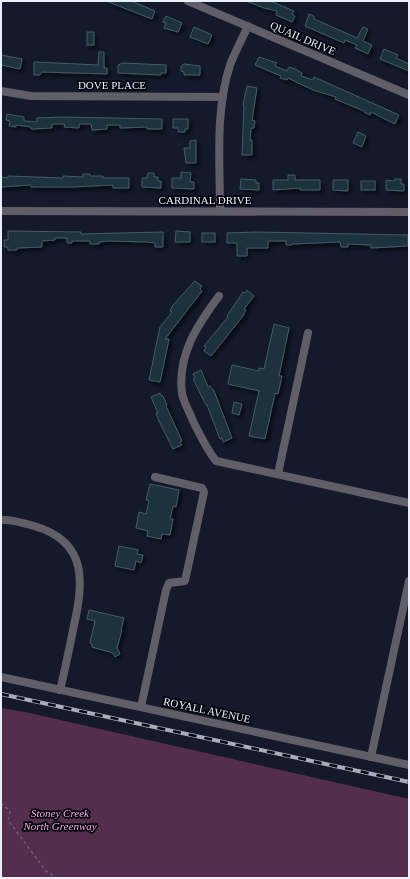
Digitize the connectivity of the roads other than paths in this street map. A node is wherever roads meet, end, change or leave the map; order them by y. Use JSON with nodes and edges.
{"nodes":[{"id":1,"x":188,"y":1,"type":"edge"},
{"id":2,"x":248,"y":26,"type":"junction"},
{"id":3,"x":1,"y":91,"type":"edge"},
{"id":4,"x":409,"y":95,"type":"edge"},
{"id":5,"x":223,"y":97,"type":"junction"},
{"id":6,"x":1,"y":211,"type":"edge"},
{"id":7,"x":220,"y":211,"type":"junction"},
{"id":8,"x":409,"y":212,"type":"edge"},
{"id":9,"x":219,"y":296,"type":"dead end"},
{"id":10,"x":308,"y":332,"type":"dead end"},
{"id":11,"x":278,"y":474,"type":"junction"},
{"id":12,"x":155,"y":477,"type":"dead end"},
{"id":13,"x":409,"y":503,"type":"edge"},
{"id":14,"x":1,"y":520,"type":"edge"},
{"id":15,"x":409,"y":581,"type":"edge"},
{"id":16,"x":1,"y":677,"type":"edge"},
{"id":17,"x":60,"y":690,"type":"junction"},
{"id":18,"x":141,"y":708,"type":"junction"},
{"id":19,"x":371,"y":757,"type":"junction"},
{"id":20,"x":409,"y":765,"type":"edge"}],
"edges":[{"from":1,"to":2,"type":"street","name":"QUAIL DRIVE"},
{"from":2,"to":4,"type":"street","name":"QUAIL DRIVE"},
{"from":2,"to":5,"type":"street"},
{"from":3,"to":5,"type":"street","name":"DOVE PLACE"},
{"from":5,"to":7,"type":"street"},
{"from":6,"to":7,"type":"street","name":"CARDINAL DRIVE"},
{"from":7,"to":8,"type":"street","name":"CARDINAL DRIVE"},
{"from":9,"to":11,"type":"street"},
{"from":10,"to":11,"type":"street"},
{"from":11,"to":13,"type":"street"},
{"from":12,"to":18,"type":"street"},
{"from":14,"to":17,"type":"street"},
{"from":15,"to":19,"type":"street"},
{"from":16,"to":17,"type":"street","name":"ROYALL AVENUE"},
{"from":17,"to":18,"type":"street","name":"ROYALL AVENUE"},
{"from":18,"to":19,"type":"street","name":"ROYALL AVENUE"},
{"from":19,"to":20,"type":"street","name":"ROYALL AVENUE"}]}
